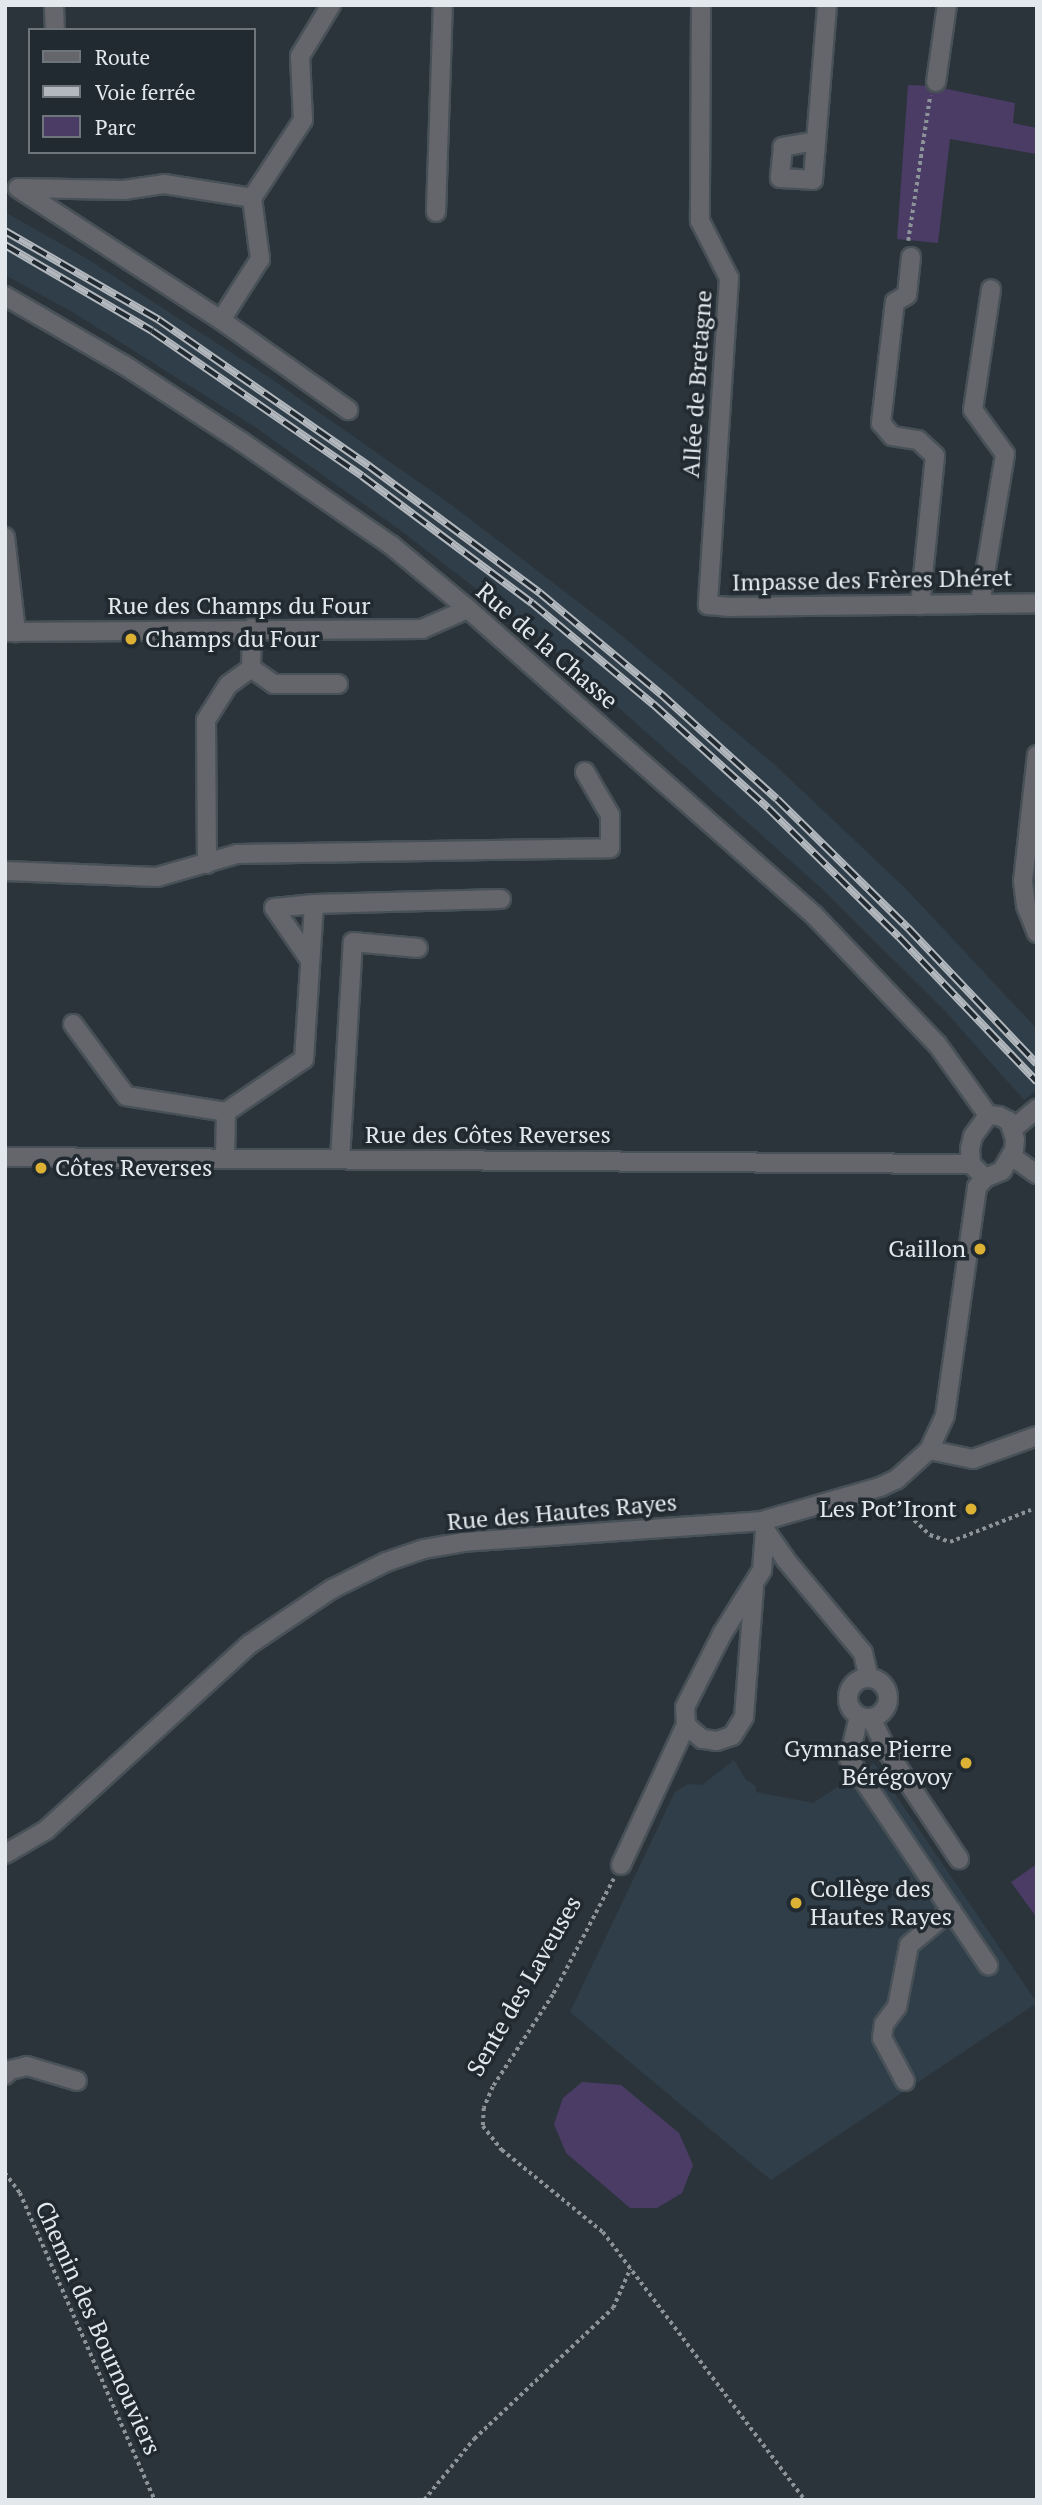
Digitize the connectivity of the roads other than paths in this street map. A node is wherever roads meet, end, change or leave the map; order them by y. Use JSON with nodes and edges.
{"nodes":[{"id":1,"x":54,"y":5,"type":"edge"},
{"id":2,"x":331,"y":5,"type":"edge"},
{"id":3,"x":443,"y":5,"type":"edge"},
{"id":4,"x":701,"y":5,"type":"edge"},
{"id":5,"x":827,"y":5,"type":"edge"},
{"id":6,"x":947,"y":5,"type":"edge"},
{"id":7,"x":55,"y":28,"type":"edge"},
{"id":8,"x":936,"y":82,"type":"road end"},
{"id":9,"x":816,"y":141,"type":"dead end"},
{"id":10,"x":252,"y":198,"type":"junction"},
{"id":11,"x":436,"y":212,"type":"dead end"},
{"id":12,"x":911,"y":257,"type":"road end"},
{"id":13,"x":991,"y":289,"type":"dead end"},
{"id":14,"x":5,"y":296,"type":"edge"},
{"id":15,"x":221,"y":320,"type":"junction"},
{"id":16,"x":348,"y":411,"type":"dead end"},
{"id":17,"x":5,"y":537,"type":"edge"},
{"id":18,"x":1037,"y":603,"type":"edge"},
{"id":19,"x":980,"y":604,"type":"junction"},
{"id":20,"x":708,"y":605,"type":"joint"},
{"id":21,"x":920,"y":605,"type":"junction"},
{"id":22,"x":468,"y":609,"type":"junction"},
{"id":23,"x":252,"y":628,"type":"junction"},
{"id":24,"x":11,"y":632,"type":"edge"},
{"id":25,"x":251,"y":668,"type":"junction"},
{"id":26,"x":338,"y":684,"type":"dead end"},
{"id":27,"x":1037,"y":755,"type":"edge"},
{"id":28,"x":585,"y":772,"type":"dead end"},
{"id":29,"x":207,"y":864,"type":"junction"},
{"id":30,"x":5,"y":871,"type":"edge"},
{"id":31,"x":501,"y":899,"type":"dead end"},
{"id":32,"x":314,"y":904,"type":"junction"},
{"id":33,"x":1037,"y":933,"type":"edge"},
{"id":34,"x":418,"y":948,"type":"dead end"},
{"id":35,"x":310,"y":960,"type":"junction"},
{"id":36,"x":73,"y":1024,"type":"dead end"},
{"id":37,"x":1037,"y":1109,"type":"edge"},
{"id":38,"x":226,"y":1112,"type":"junction"},
{"id":39,"x":988,"y":1115,"type":"junction"},
{"id":40,"x":1014,"y":1128,"type":"junction"},
{"id":41,"x":1011,"y":1156,"type":"junction"},
{"id":42,"x":5,"y":1157,"type":"edge"},
{"id":43,"x":225,"y":1159,"type":"junction"},
{"id":44,"x":340,"y":1159,"type":"junction"},
{"id":45,"x":971,"y":1164,"type":"junction"},
{"id":46,"x":1037,"y":1174,"type":"edge"},
{"id":47,"x":985,"y":1178,"type":"junction"},
{"id":48,"x":1037,"y":1436,"type":"edge"},
{"id":49,"x":929,"y":1450,"type":"junction"},
{"id":50,"x":763,"y":1525,"type":"junction"},
{"id":51,"x":754,"y":1587,"type":"junction"},
{"id":52,"x":869,"y":1678,"type":"junction"},
{"id":53,"x":865,"y":1717,"type":"junction"},
{"id":54,"x":686,"y":1725,"type":"junction"},
{"id":55,"x":5,"y":1854,"type":"edge"},
{"id":56,"x":959,"y":1859,"type":"dead end"},
{"id":57,"x":621,"y":1865,"type":"road end"},
{"id":58,"x":951,"y":1910,"type":"junction"},
{"id":59,"x":988,"y":1965,"type":"dead end"},
{"id":60,"x":5,"y":2075,"type":"edge"},
{"id":61,"x":77,"y":2081,"type":"dead end"},
{"id":62,"x":905,"y":2081,"type":"dead end"}],
"edges":[{"from":1,"to":7,"type":"street"},
{"from":2,"to":10,"type":"street"},
{"from":3,"to":11,"type":"street"},
{"from":4,"to":20,"type":"street","name":"Allée de Bretagne"},
{"from":5,"to":9,"type":"street"},
{"from":6,"to":8,"type":"street"},
{"from":10,"to":15,"type":"street"},
{"from":10,"to":15,"type":"street"},
{"from":12,"to":21,"type":"street"},
{"from":13,"to":19,"type":"street"},
{"from":14,"to":22,"type":"street","name":"Rue de la Chasse"},
{"from":15,"to":16,"type":"street"},
{"from":17,"to":24,"type":"street"},
{"from":18,"to":19,"type":"street","name":"Impasse des Frères Dhéret"},
{"from":19,"to":21,"type":"street","name":"Impasse des Frères Dhéret"},
{"from":20,"to":21,"type":"street","name":"Impasse des Frères Dhéret"},
{"from":22,"to":23,"type":"street","name":"Rue des Champs du Four"},
{"from":22,"to":39,"type":"street","name":"Rue de la Chasse"},
{"from":23,"to":24,"type":"street","name":"Rue des Champs du Four"},
{"from":23,"to":25,"type":"street"},
{"from":25,"to":26,"type":"street"},
{"from":25,"to":29,"type":"street"},
{"from":27,"to":33,"type":"street"},
{"from":28,"to":29,"type":"street"},
{"from":29,"to":30,"type":"street"},
{"from":31,"to":32,"type":"street"},
{"from":32,"to":35,"type":"street"},
{"from":32,"to":35,"type":"street"},
{"from":34,"to":44,"type":"street"},
{"from":35,"to":38,"type":"street"},
{"from":36,"to":38,"type":"street"},
{"from":37,"to":40,"type":"street"},
{"from":38,"to":43,"type":"street"},
{"from":39,"to":40,"type":"street"},
{"from":39,"to":45,"type":"street"},
{"from":40,"to":41,"type":"street"},
{"from":41,"to":46,"type":"street"},
{"from":41,"to":47,"type":"street"},
{"from":42,"to":43,"type":"street","name":"Rue des Côtes Reverses"},
{"from":43,"to":44,"type":"street","name":"Rue des Côtes Reverses"},
{"from":44,"to":45,"type":"street","name":"Rue des Côtes Reverses"},
{"from":45,"to":47,"type":"street"},
{"from":47,"to":49,"type":"street"},
{"from":48,"to":49,"type":"street"},
{"from":49,"to":50,"type":"street","name":"Rue des Hautes Rayes"},
{"from":50,"to":51,"type":"street"},
{"from":50,"to":52,"type":"street"},
{"from":50,"to":55,"type":"street","name":"Rue des Hautes Rayes"},
{"from":51,"to":54,"type":"street"},
{"from":51,"to":54,"type":"street"},
{"from":52,"to":53,"type":"street"},
{"from":52,"to":53,"type":"street"},
{"from":53,"to":56,"type":"street"},
{"from":53,"to":58,"type":"street"},
{"from":54,"to":57,"type":"street"},
{"from":58,"to":59,"type":"street"},
{"from":58,"to":62,"type":"street"},
{"from":60,"to":61,"type":"street"}]}
